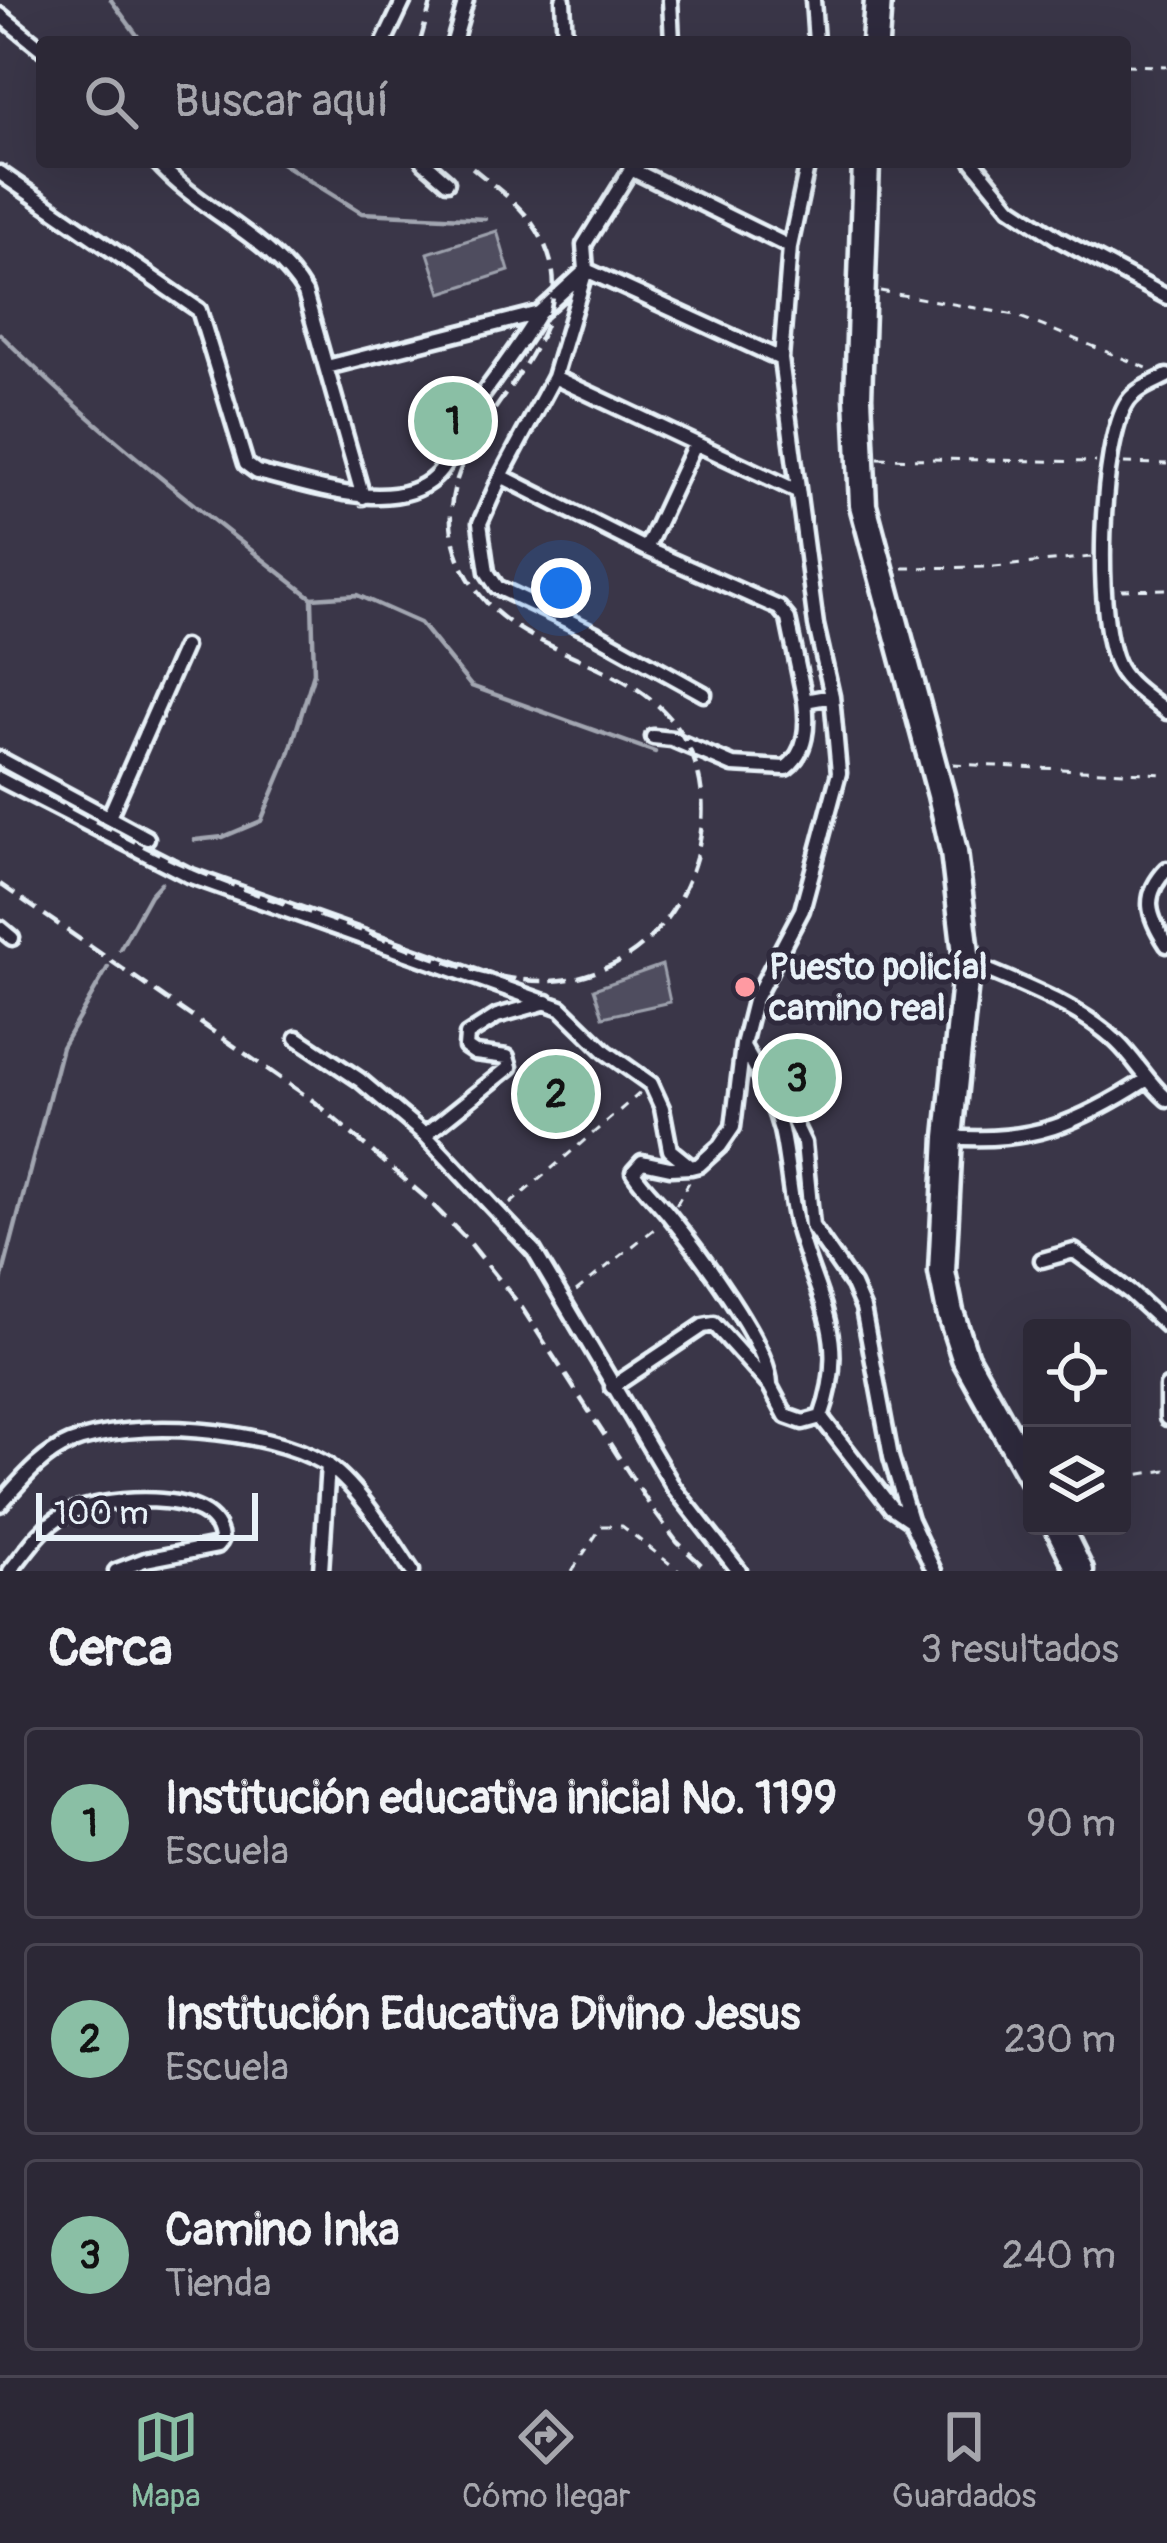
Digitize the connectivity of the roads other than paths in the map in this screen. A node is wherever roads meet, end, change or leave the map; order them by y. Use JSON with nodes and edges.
{"nodes":[{"id":1,"x":404,"y":0,"type":"edge"},
{"id":2,"x":466,"y":0,"type":"edge"},
{"id":3,"x":563,"y":0,"type":"edge"},
{"id":4,"x":670,"y":0,"type":"edge"},
{"id":5,"x":813,"y":0,"type":"edge"},
{"id":6,"x":878,"y":0,"type":"edge"},
{"id":7,"x":0,"y":16,"type":"edge"},
{"id":8,"x":387,"y":36,"type":"edge"},
{"id":9,"x":456,"y":36,"type":"edge"},
{"id":10,"x":566,"y":36,"type":"edge"},
{"id":11,"x":672,"y":36,"type":"edge"},
{"id":12,"x":816,"y":36,"type":"edge"},
{"id":13,"x":875,"y":36,"type":"edge"},
{"id":14,"x":36,"y":44,"type":"edge"},
{"id":15,"x":162,"y":168,"type":"edge"},
{"id":16,"x":431,"y":168,"type":"edge"},
{"id":17,"x":636,"y":168,"type":"edge"},
{"id":18,"x":641,"y":168,"type":"edge"},
{"id":19,"x":807,"y":168,"type":"edge"},
{"id":20,"x":866,"y":168,"type":"edge"},
{"id":21,"x":978,"y":168,"type":"edge"},
{"id":22,"x":0,"y":173,"type":"edge"},
{"id":23,"x":447,"y":182,"type":"dead end"},
{"id":24,"x":790,"y":247,"type":"junction"},
{"id":25,"x":586,"y":270,"type":"junction"},
{"id":26,"x":1167,"y":297,"type":"edge"},
{"id":27,"x":539,"y":313,"type":"junction"},
{"id":28,"x":781,"y":359,"type":"junction"},
{"id":29,"x":326,"y":367,"type":"junction"},
{"id":30,"x":1167,"y":376,"type":"edge"},
{"id":31,"x":554,"y":377,"type":"junction"},
{"id":32,"x":694,"y":446,"type":"junction"},
{"id":33,"x":501,"y":476,"type":"junction"},
{"id":34,"x":797,"y":491,"type":"junction"},
{"id":35,"x":363,"y":497,"type":"junction"},
{"id":36,"x":646,"y":549,"type":"junction"},
{"id":37,"x":184,"y":647,"type":"dead end"},
{"id":38,"x":704,"y":694,"type":"dead end"},
{"id":39,"x":832,"y":696,"type":"junction"},
{"id":40,"x":805,"y":701,"type":"junction"},
{"id":41,"x":1167,"y":712,"type":"edge"},
{"id":42,"x":653,"y":736,"type":"dead end"},
{"id":43,"x":0,"y":759,"type":"edge"},
{"id":44,"x":0,"y":779,"type":"edge"},
{"id":45,"x":114,"y":819,"type":"junction"},
{"id":46,"x":148,"y":838,"type":"dead end"},
{"id":47,"x":118,"y":841,"type":"junction"},
{"id":48,"x":1167,"y":869,"type":"edge"},
{"id":49,"x":0,"y":928,"type":"edge"},
{"id":50,"x":12,"y":938,"type":"dead end"},
{"id":51,"x":1167,"y":944,"type":"edge"},
{"id":52,"x":967,"y":962,"type":"junction"},
{"id":53,"x":548,"y":1002,"type":"junction"},
{"id":54,"x":297,"y":1038,"type":"dead end"},
{"id":55,"x":743,"y":1046,"type":"junction"},
{"id":56,"x":1146,"y":1080,"type":"junction"},
{"id":57,"x":769,"y":1093,"type":"junction"},
{"id":58,"x":1167,"y":1099,"type":"edge"},
{"id":59,"x":425,"y":1135,"type":"junction"},
{"id":60,"x":949,"y":1137,"type":"junction"},
{"id":61,"x":695,"y":1166,"type":"junction"},
{"id":62,"x":1042,"y":1260,"type":"dead end"},
{"id":63,"x":1167,"y":1326,"type":"edge"},
{"id":64,"x":770,"y":1385,"type":"junction"},
{"id":65,"x":612,"y":1387,"type":"junction"},
{"id":66,"x":1167,"y":1387,"type":"edge"},
{"id":67,"x":821,"y":1417,"type":"junction"},
{"id":68,"x":1167,"y":1418,"type":"edge"},
{"id":69,"x":1023,"y":1462,"type":"edge"},
{"id":70,"x":328,"y":1465,"type":"junction"},
{"id":71,"x":0,"y":1504,"type":"edge"},
{"id":72,"x":910,"y":1520,"type":"junction"},
{"id":73,"x":1062,"y":1535,"type":"edge"},
{"id":74,"x":10,"y":1571,"type":"edge"},
{"id":75,"x":116,"y":1571,"type":"edge"},
{"id":76,"x":321,"y":1571,"type":"edge"},
{"id":77,"x":412,"y":1571,"type":"edge"},
{"id":78,"x":739,"y":1571,"type":"edge"},
{"id":79,"x":934,"y":1571,"type":"edge"},
{"id":80,"x":1080,"y":1571,"type":"edge"}],
"edges":[{"from":1,"to":8,"type":"street"},
{"from":2,"to":9,"type":"street"},
{"from":3,"to":10,"type":"street"},
{"from":4,"to":11,"type":"street"},
{"from":5,"to":12,"type":"street"},
{"from":6,"to":13,"type":"highway"},
{"from":7,"to":14,"type":"street"},
{"from":15,"to":29,"type":"street"},
{"from":16,"to":23,"type":"street"},
{"from":17,"to":25,"type":"street"},
{"from":18,"to":24,"type":"street"},
{"from":19,"to":24,"type":"street"},
{"from":20,"to":52,"type":"highway"},
{"from":21,"to":26,"type":"street"},
{"from":22,"to":35,"type":"street"},
{"from":24,"to":28,"type":"street"},
{"from":25,"to":27,"type":"street"},
{"from":25,"to":28,"type":"street"},
{"from":25,"to":31,"type":"street"},
{"from":27,"to":29,"type":"street"},
{"from":27,"to":35,"type":"street"},
{"from":28,"to":34,"type":"street"},
{"from":29,"to":35,"type":"street"},
{"from":30,"to":41,"type":"street"},
{"from":31,"to":32,"type":"street"},
{"from":31,"to":33,"type":"street"},
{"from":32,"to":34,"type":"street"},
{"from":32,"to":36,"type":"street"},
{"from":33,"to":36,"type":"street"},
{"from":33,"to":38,"type":"street"},
{"from":34,"to":39,"type":"street"},
{"from":36,"to":40,"type":"street"},
{"from":37,"to":45,"type":"street"},
{"from":39,"to":40,"type":"street"},
{"from":39,"to":55,"type":"street"},
{"from":40,"to":42,"type":"street"},
{"from":43,"to":45,"type":"street"},
{"from":44,"to":47,"type":"street"},
{"from":45,"to":46,"type":"street"},
{"from":45,"to":47,"type":"street"},
{"from":47,"to":53,"type":"street"},
{"from":48,"to":51,"type":"street"},
{"from":49,"to":50,"type":"street"},
{"from":52,"to":56,"type":"street"},
{"from":52,"to":60,"type":"highway"},
{"from":53,"to":59,"type":"street"},
{"from":53,"to":61,"type":"street"},
{"from":54,"to":59,"type":"street"},
{"from":55,"to":57,"type":"street"},
{"from":55,"to":61,"type":"street"},
{"from":56,"to":58,"type":"street"},
{"from":56,"to":60,"type":"street"},
{"from":57,"to":67,"type":"street"},
{"from":57,"to":72,"type":"street"},
{"from":59,"to":65,"type":"street"},
{"from":60,"to":69,"type":"highway"},
{"from":61,"to":64,"type":"street"},
{"from":62,"to":63,"type":"street"},
{"from":64,"to":65,"type":"street"},
{"from":64,"to":67,"type":"street"},
{"from":65,"to":78,"type":"street"},
{"from":66,"to":68,"type":"street"},
{"from":67,"to":72,"type":"street"},
{"from":70,"to":71,"type":"street"},
{"from":70,"to":76,"type":"street"},
{"from":70,"to":77,"type":"street"},
{"from":72,"to":79,"type":"street"},
{"from":73,"to":80,"type":"highway"},
{"from":74,"to":75,"type":"street"}]}
